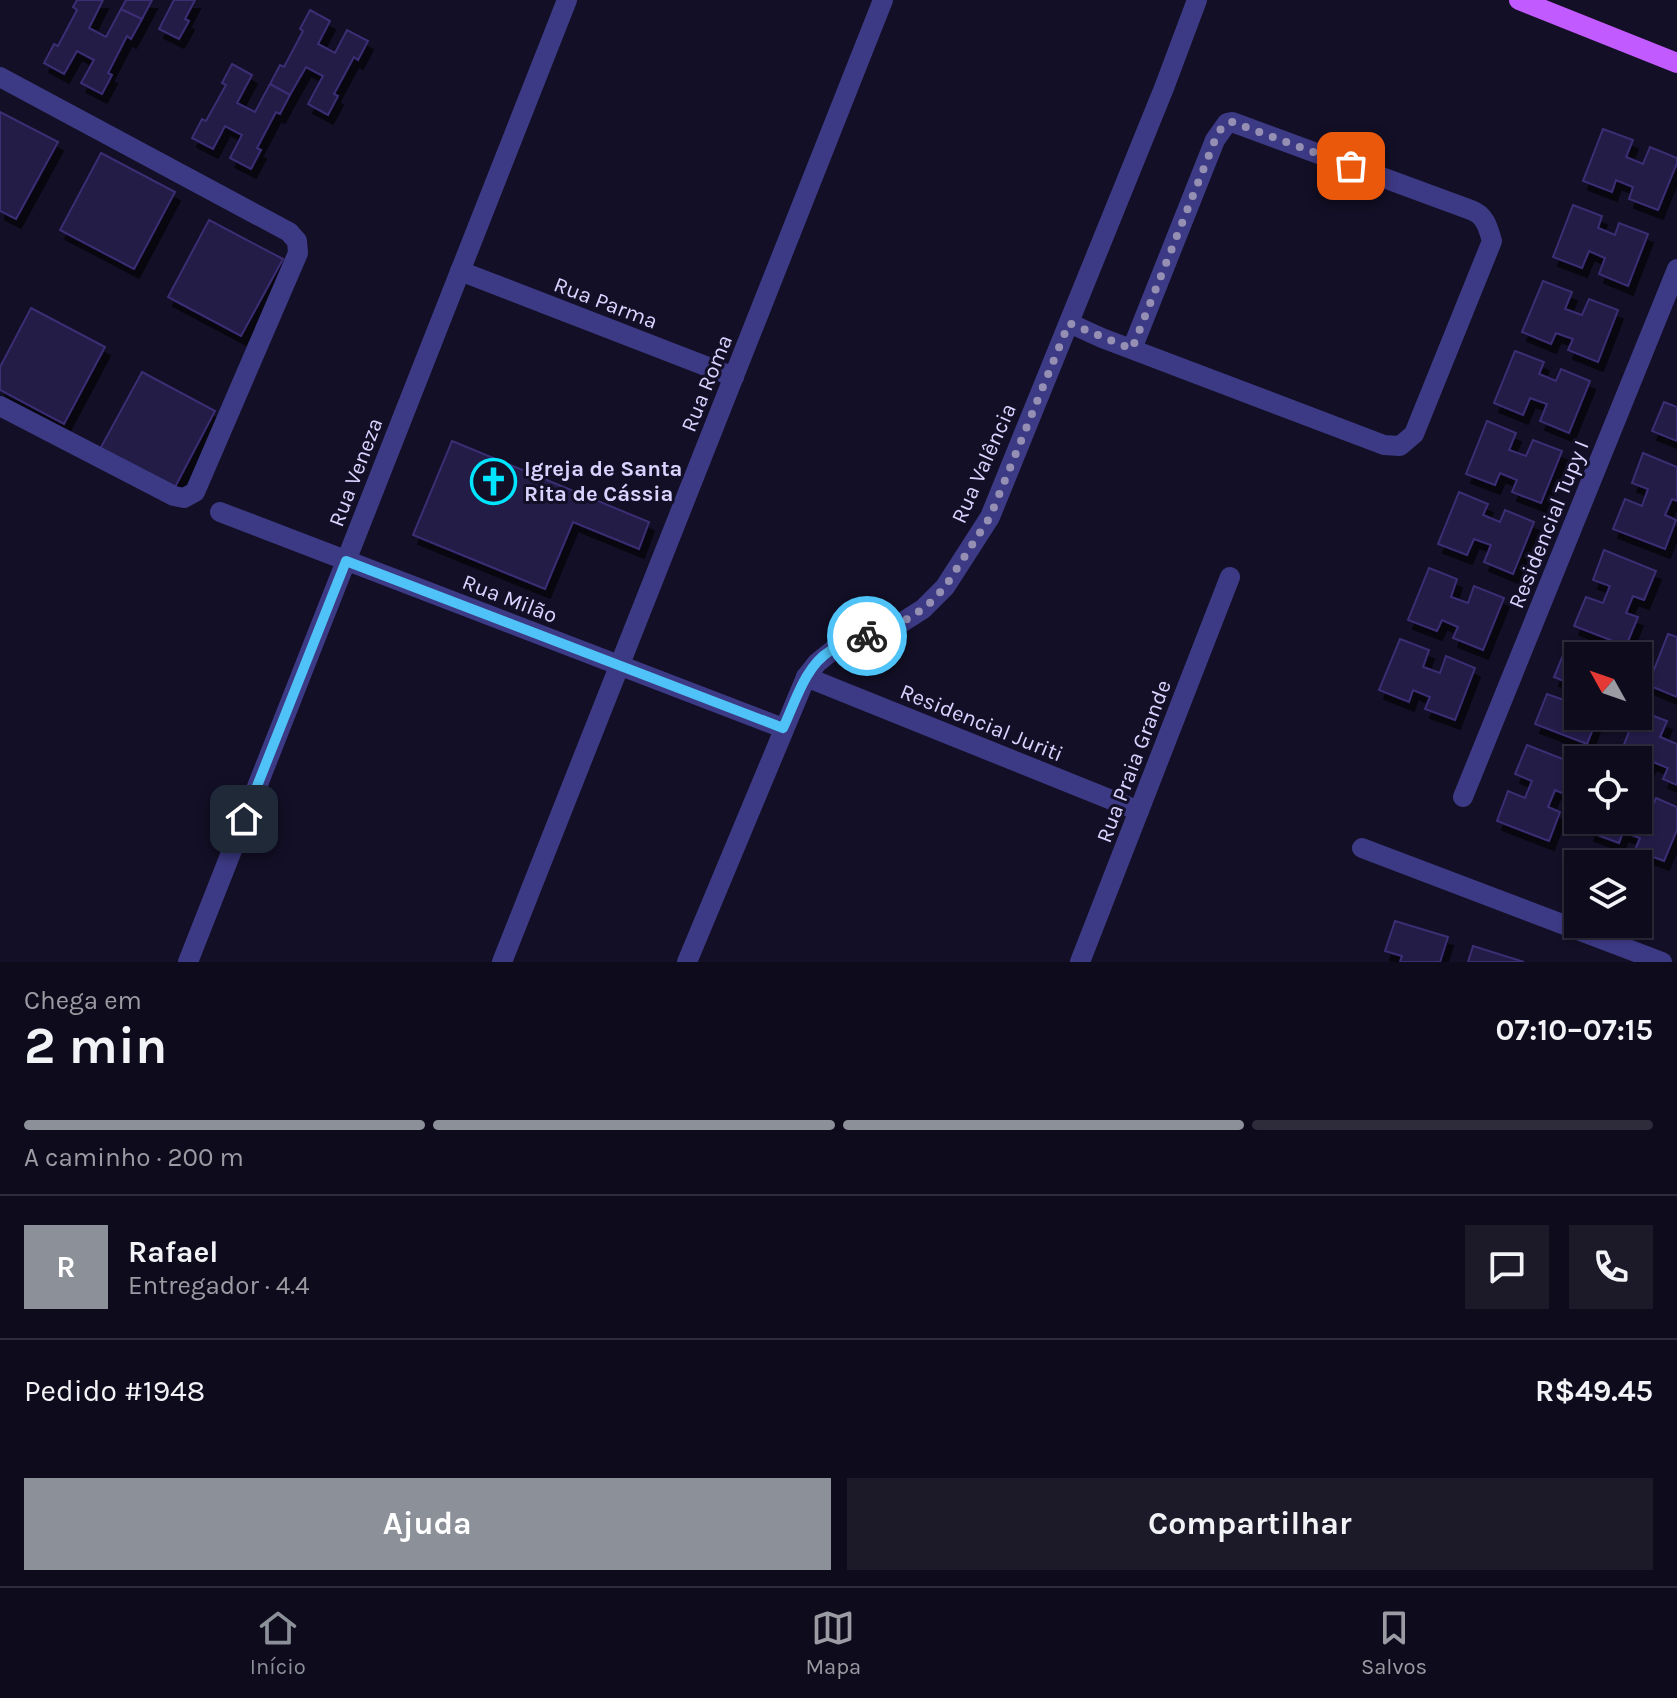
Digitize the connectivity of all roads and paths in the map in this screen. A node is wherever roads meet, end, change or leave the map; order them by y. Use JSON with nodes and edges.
{"nodes":[{"id":1,"x":567,"y":0,"type":"edge"},
{"id":2,"x":883,"y":0,"type":"edge"},
{"id":3,"x":1197,"y":0,"type":"edge"},
{"id":4,"x":1519,"y":0,"type":"edge"},
{"id":5,"x":1677,"y":63,"type":"edge"},
{"id":6,"x":0,"y":77,"type":"edge"},
{"id":7,"x":1677,"y":269,"type":"edge"},
{"id":8,"x":460,"y":271,"type":"junction"},
{"id":9,"x":1069,"y":323,"type":"junction"},
{"id":10,"x":1132,"y":349,"type":"junction"},
{"id":11,"x":734,"y":377,"type":"junction"},
{"id":12,"x":0,"y":406,"type":"edge"},
{"id":13,"x":220,"y":512,"type":"dead end"},
{"id":14,"x":346,"y":561,"type":"junction"},
{"id":15,"x":1230,"y":577,"type":"dead end"},
{"id":16,"x":619,"y":665,"type":"junction"},
{"id":17,"x":806,"y":677,"type":"junction"},
{"id":18,"x":783,"y":728,"type":"junction"},
{"id":19,"x":1463,"y":797,"type":"dead end"},
{"id":20,"x":1139,"y":811,"type":"junction"},
{"id":21,"x":1362,"y":848,"type":"dead end"},
{"id":22,"x":188,"y":962,"type":"edge"},
{"id":23,"x":502,"y":962,"type":"edge"},
{"id":24,"x":687,"y":962,"type":"edge"},
{"id":25,"x":1080,"y":962,"type":"edge"},
{"id":26,"x":1662,"y":962,"type":"edge"}],
"edges":[{"from":1,"to":8,"type":"street","name":"Rua Veneza"},
{"from":2,"to":11,"type":"street","name":"Rua Roma"},
{"from":3,"to":9,"type":"street","name":"Rua Valência"},
{"from":4,"to":5,"type":"main road"},
{"from":6,"to":12,"type":"street"},
{"from":7,"to":19,"type":"street","name":"Residencial Tupy I"},
{"from":8,"to":11,"type":"street","name":"Rua Parma"},
{"from":8,"to":14,"type":"street","name":"Rua Veneza"},
{"from":9,"to":10,"type":"street"},
{"from":9,"to":17,"type":"street","name":"Rua Valência"},
{"from":10,"to":10,"type":"street"},
{"from":11,"to":16,"type":"street","name":"Rua Roma"},
{"from":13,"to":14,"type":"street","name":"Rua Milão"},
{"from":14,"to":16,"type":"street","name":"Rua Milão"},
{"from":14,"to":22,"type":"street","name":"Rua Veneza"},
{"from":15,"to":20,"type":"street","name":"Rua Praia Grande"},
{"from":16,"to":18,"type":"street","name":"Rua Milão"},
{"from":16,"to":23,"type":"street","name":"Rua Roma"},
{"from":17,"to":18,"type":"street","name":"Rua Valência"},
{"from":17,"to":20,"type":"street","name":"Residencial Juriti"},
{"from":18,"to":24,"type":"street","name":"Rua Valência"},
{"from":20,"to":25,"type":"street","name":"Rua Praia Grande"},
{"from":21,"to":26,"type":"street"}]}
